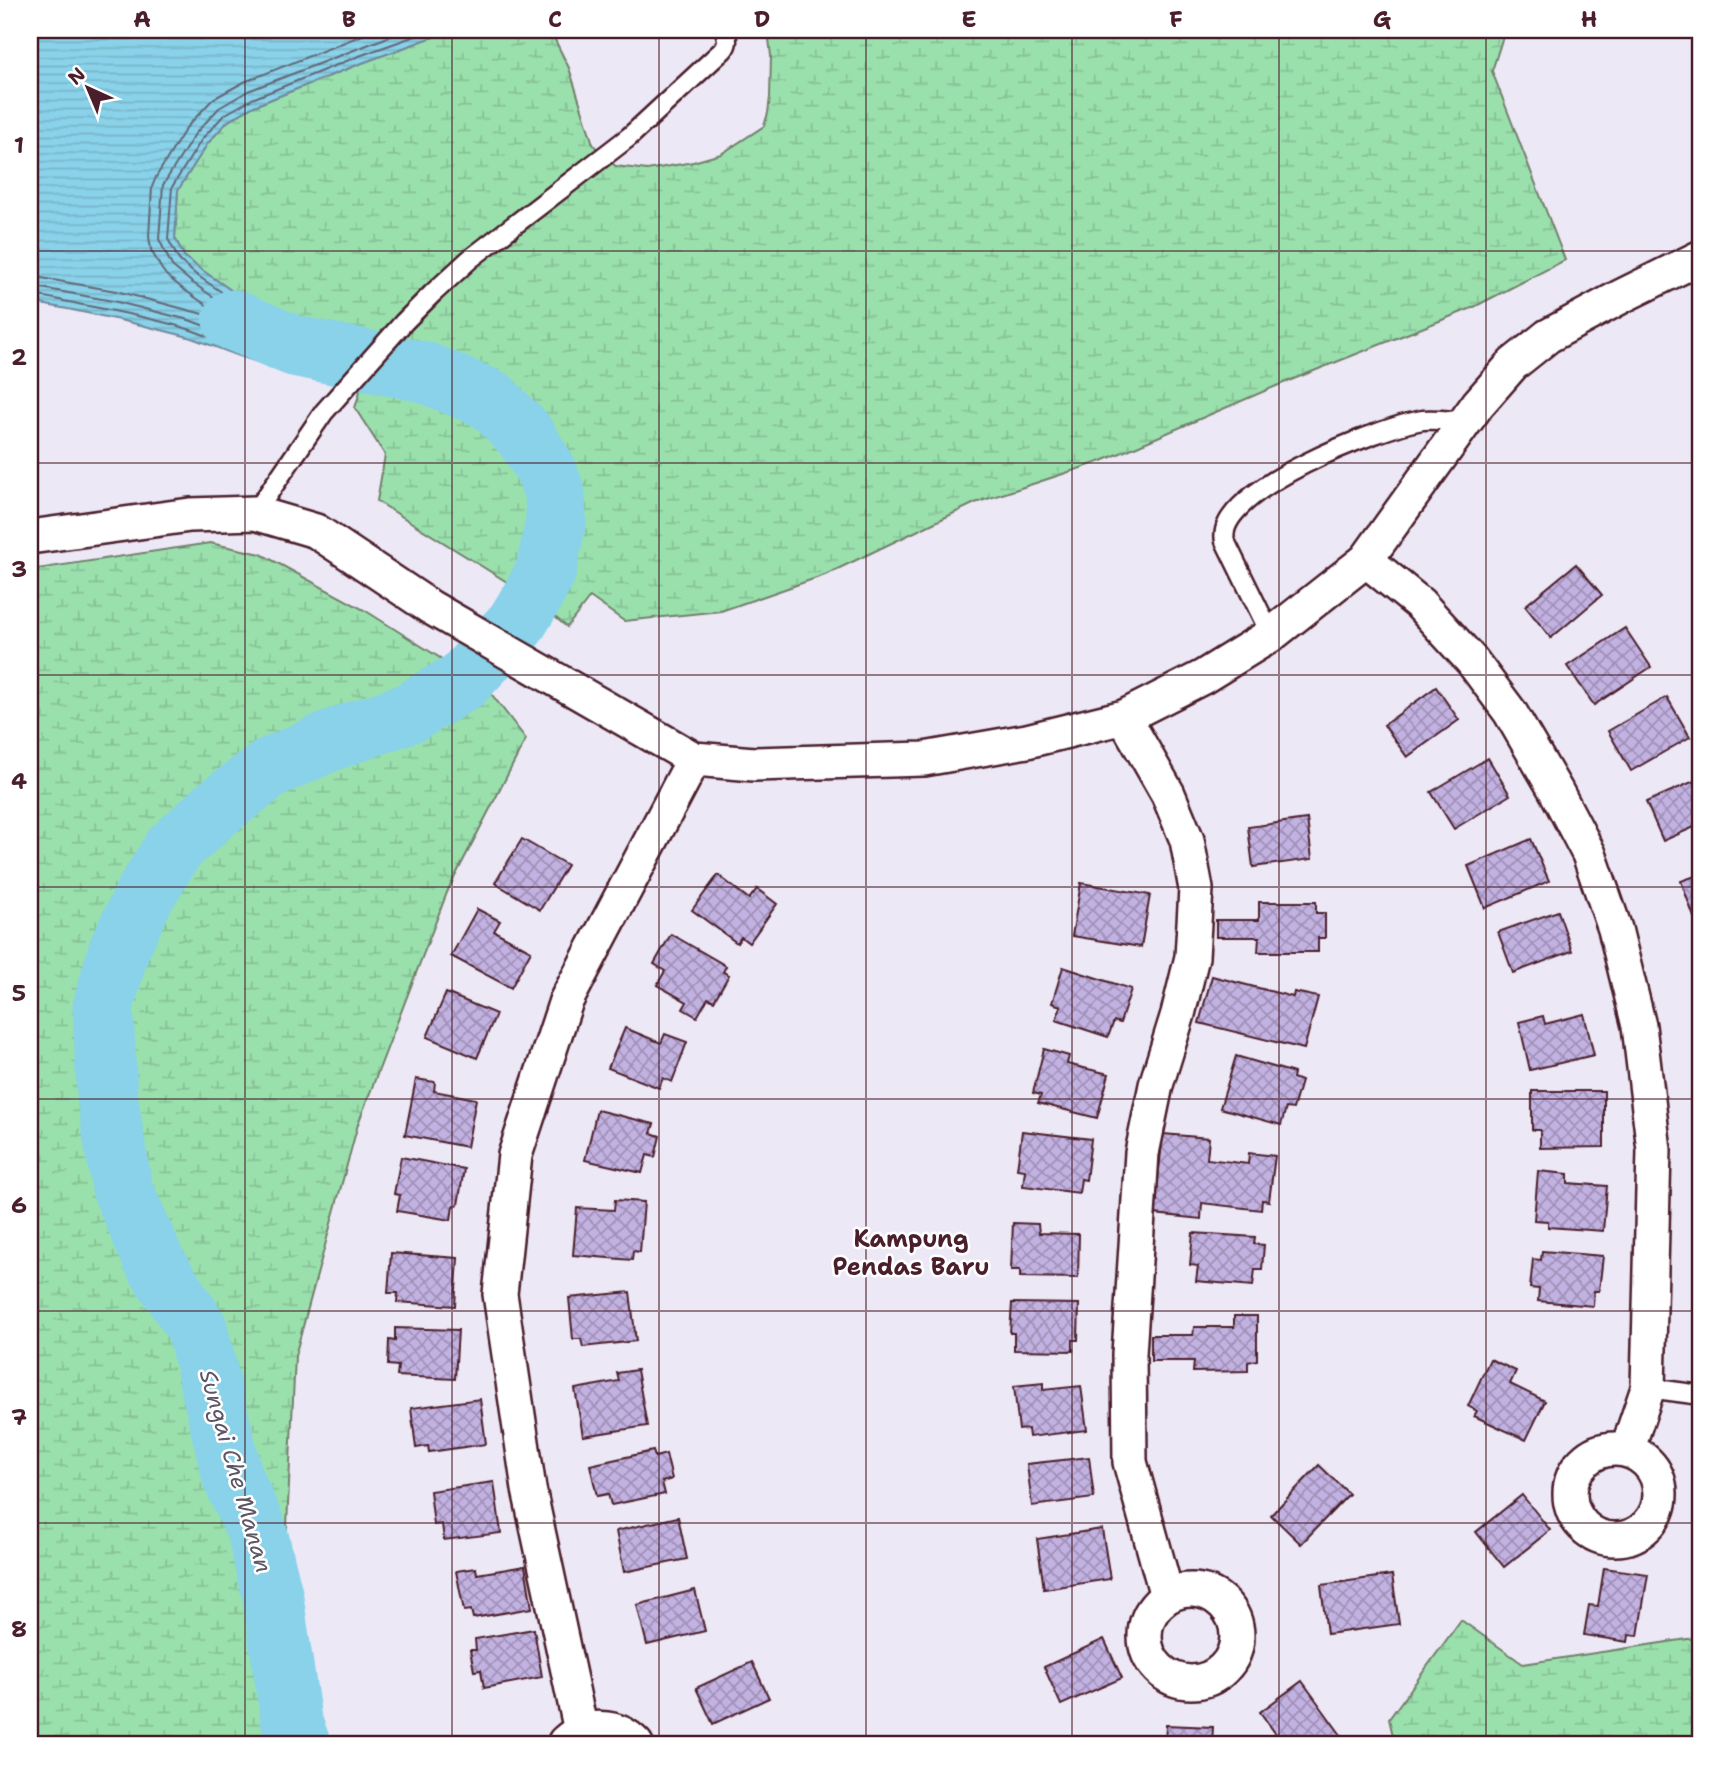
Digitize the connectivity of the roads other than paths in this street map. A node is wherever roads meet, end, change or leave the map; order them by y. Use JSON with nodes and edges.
{"nodes":[{"id":1,"x":725,"y":30,"type":"edge"},
{"id":2,"x":1701,"y":257,"type":"edge"},
{"id":3,"x":1466,"y":422,"type":"junction"},
{"id":4,"x":255,"y":513,"type":"junction"},
{"id":5,"x":30,"y":537,"type":"edge"},
{"id":6,"x":1366,"y":560,"type":"junction"},
{"id":7,"x":1271,"y":635,"type":"junction"},
{"id":8,"x":1124,"y":717,"type":"junction"},
{"id":9,"x":694,"y":759,"type":"junction"},
{"id":10,"x":1648,"y":1388,"type":"junction"},
{"id":11,"x":1701,"y":1395,"type":"edge"},
{"id":12,"x":1627,"y":1450,"type":"dead end"},
{"id":13,"x":1167,"y":1596,"type":"dead end"},
{"id":14,"x":572,"y":1738,"type":"edge"},
{"id":15,"x":636,"y":1744,"type":"edge"}],
"edges":[{"from":1,"to":4,"type":"lane"},
{"from":2,"to":3,"type":"street"},
{"from":3,"to":6,"type":"street"},
{"from":3,"to":7,"type":"lane"},
{"from":4,"to":5,"type":"street"},
{"from":4,"to":9,"type":"street"},
{"from":6,"to":7,"type":"street"},
{"from":6,"to":10,"type":"street"},
{"from":7,"to":8,"type":"street"},
{"from":8,"to":9,"type":"street"},
{"from":8,"to":13,"type":"street"},
{"from":9,"to":14,"type":"street"},
{"from":10,"to":11,"type":"lane"},
{"from":10,"to":12,"type":"street"},
{"from":14,"to":15,"type":"street"}]}
